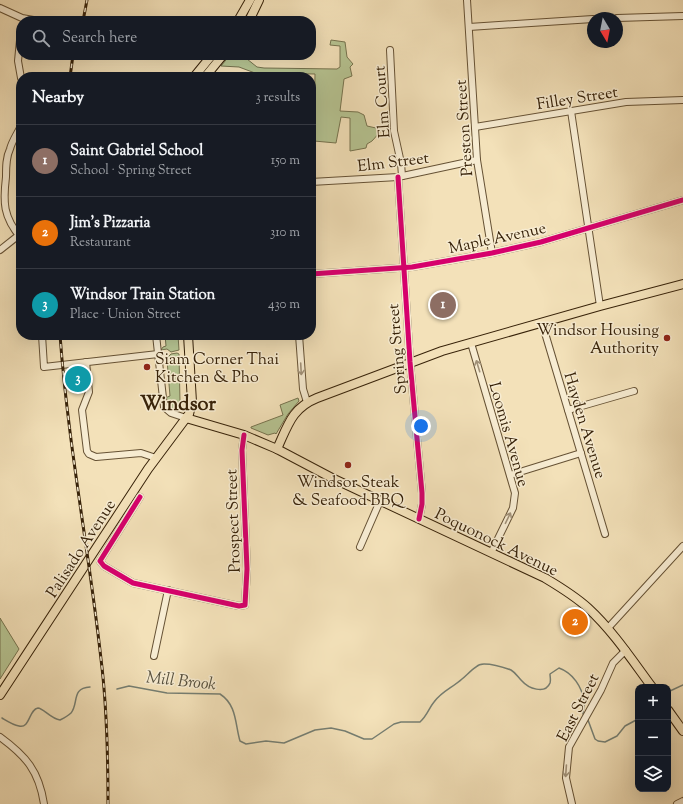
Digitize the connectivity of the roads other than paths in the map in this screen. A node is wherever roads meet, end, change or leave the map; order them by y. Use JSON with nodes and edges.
{"nodes":[{"id":1,"x":250,"y":0,"type":"edge"},
{"id":2,"x":259,"y":0,"type":"edge"},
{"id":3,"x":467,"y":0,"type":"edge"},
{"id":4,"x":0,"y":8,"type":"edge"},
{"id":5,"x":16,"y":16,"type":"edge"},
{"id":6,"x":241,"y":16,"type":"edge"},
{"id":7,"x":251,"y":16,"type":"edge"},
{"id":8,"x":683,"y":16,"type":"edge"},
{"id":9,"x":623,"y":18,"type":"edge"},
{"id":10,"x":587,"y":19,"type":"edge"},
{"id":11,"x":469,"y":27,"type":"junction"},
{"id":12,"x":390,"y":50,"type":"dead end"},
{"id":13,"x":18,"y":60,"type":"edge"},
{"id":14,"x":205,"y":60,"type":"edge"},
{"id":15,"x":211,"y":60,"type":"edge"},
{"id":16,"x":219,"y":60,"type":"edge"},
{"id":17,"x":215,"y":65,"type":"junction"},
{"id":18,"x":20,"y":72,"type":"edge"},
{"id":19,"x":197,"y":72,"type":"edge"},
{"id":20,"x":209,"y":72,"type":"edge"},
{"id":21,"x":683,"y":100,"type":"edge"},
{"id":22,"x":571,"y":111,"type":"junction"},
{"id":23,"x":475,"y":126,"type":"junction"},
{"id":24,"x":16,"y":135,"type":"edge"},
{"id":25,"x":477,"y":160,"type":"junction"},
{"id":26,"x":400,"y":176,"type":"junction"},
{"id":27,"x":316,"y":182,"type":"edge"},
{"id":28,"x":683,"y":200,"type":"edge"},
{"id":29,"x":588,"y":228,"type":"junction"},
{"id":30,"x":16,"y":231,"type":"edge"},
{"id":31,"x":16,"y":239,"type":"edge"},
{"id":32,"x":0,"y":250,"type":"edge"},
{"id":33,"x":492,"y":253,"type":"junction"},
{"id":34,"x":403,"y":268,"type":"junction"},
{"id":35,"x":316,"y":274,"type":"edge"},
{"id":36,"x":683,"y":284,"type":"edge"},
{"id":37,"x":600,"y":306,"type":"junction"},
{"id":38,"x":542,"y":323,"type":"junction"},
{"id":39,"x":42,"y":340,"type":"edge"},
{"id":40,"x":157,"y":340,"type":"edge"},
{"id":41,"x":188,"y":340,"type":"edge"},
{"id":42,"x":299,"y":340,"type":"edge"},
{"id":43,"x":470,"y":343,"type":"junction"},
{"id":44,"x":158,"y":354,"type":"junction"},
{"id":45,"x":86,"y":362,"type":"junction"},
{"id":46,"x":410,"y":362,"type":"junction"},
{"id":47,"x":634,"y":391,"type":"dead end"},
{"id":48,"x":307,"y":402,"type":"junction"},
{"id":49,"x":568,"y":410,"type":"junction"},
{"id":50,"x":186,"y":418,"type":"junction"},
{"id":51,"x":244,"y":435,"type":"junction"},
{"id":52,"x":277,"y":449,"type":"junction"},
{"id":53,"x":581,"y":453,"type":"junction"},
{"id":54,"x":156,"y":458,"type":"junction"},
{"id":55,"x":510,"y":475,"type":"junction"},
{"id":56,"x":140,"y":497,"type":"dead end"},
{"id":57,"x":380,"y":501,"type":"junction"},
{"id":58,"x":419,"y":519,"type":"junction"},
{"id":59,"x":606,"y":534,"type":"dead end"},
{"id":60,"x":683,"y":546,"type":"edge"},
{"id":61,"x":360,"y":547,"type":"dead end"},
{"id":62,"x":491,"y":553,"type":"junction"},
{"id":63,"x":168,"y":590,"type":"junction"},
{"id":64,"x":608,"y":628,"type":"junction"},
{"id":65,"x":626,"y":650,"type":"junction"},
{"id":66,"x":154,"y":656,"type":"dead end"},
{"id":67,"x":650,"y":684,"type":"edge"},
{"id":68,"x":0,"y":695,"type":"edge"},
{"id":69,"x":671,"y":714,"type":"edge"},
{"id":70,"x":683,"y":731,"type":"edge"},
{"id":71,"x":0,"y":737,"type":"edge"},
{"id":72,"x":683,"y":801,"type":"edge"},
{"id":73,"x":44,"y":804,"type":"edge"},
{"id":74,"x":572,"y":804,"type":"edge"},
{"id":75,"x":677,"y":804,"type":"edge"}],
"edges":[{"from":1,"to":6,"type":"main road"},
{"from":2,"to":7,"type":"main road"},
{"from":3,"to":11,"type":"street","name":"Preston Street"},
{"from":4,"to":5,"type":"street"},
{"from":8,"to":9,"type":"street"},
{"from":10,"to":11,"type":"street"},
{"from":11,"to":23,"type":"street","name":"Preston Street"},
{"from":12,"to":26,"type":"street","name":"Elm Court"},
{"from":13,"to":18,"type":"street"},
{"from":14,"to":19,"type":"main road"},
{"from":15,"to":17,"type":"street"},
{"from":16,"to":17,"type":"main road"},
{"from":17,"to":20,"type":"main road"},
{"from":21,"to":22,"type":"street","name":"Filley Street"},
{"from":22,"to":23,"type":"street","name":"Filley Street"},
{"from":22,"to":29,"type":"street"},
{"from":23,"to":25,"type":"street","name":"Preston Street"},
{"from":24,"to":30,"type":"street"},
{"from":25,"to":26,"type":"street","name":"Elm Street"},
{"from":25,"to":33,"type":"street","name":"Preston Street"},
{"from":26,"to":27,"type":"street","name":"Elm Street"},
{"from":26,"to":34,"type":"street","name":"Spring Street"},
{"from":28,"to":29,"type":"street","name":"Maple Avenue"},
{"from":29,"to":33,"type":"street","name":"Maple Avenue"},
{"from":29,"to":37,"type":"street"},
{"from":31,"to":32,"type":"street"},
{"from":33,"to":34,"type":"street","name":"Maple Avenue"},
{"from":34,"to":35,"type":"street","name":"Maple Avenue"},
{"from":34,"to":46,"type":"street","name":"Spring Street"},
{"from":36,"to":37,"type":"main road"},
{"from":37,"to":38,"type":"main road"},
{"from":38,"to":43,"type":"main road"},
{"from":38,"to":49,"type":"street","name":"Hayden Avenue"},
{"from":39,"to":45,"type":"street"},
{"from":40,"to":44,"type":"street"},
{"from":41,"to":50,"type":"main road","name":"Palisado Avenue"},
{"from":42,"to":48,"type":"street","one_way":true},
{"from":43,"to":46,"type":"main road"},
{"from":55,"to":43,"type":"street","name":"Loomis Avenue","one_way":true},
{"from":44,"to":45,"type":"street"},
{"from":44,"to":50,"type":"street"},
{"from":45,"to":54,"type":"street"},
{"from":46,"to":48,"type":"main road"},
{"from":46,"to":58,"type":"street","name":"Spring Street"},
{"from":47,"to":49,"type":"street"},
{"from":48,"to":52,"type":"main road"},
{"from":49,"to":53,"type":"street","name":"Hayden Avenue"},
{"from":50,"to":51,"type":"main road","name":"Poquonock Avenue"},
{"from":50,"to":54,"type":"main road","name":"Palisado Avenue"},
{"from":51,"to":52,"type":"main road","name":"Poquonock Avenue"},
{"from":51,"to":63,"type":"street","name":"Prospect Street"},
{"from":52,"to":57,"type":"main road","name":"Poquonock Avenue"},
{"from":53,"to":55,"type":"street"},
{"from":53,"to":59,"type":"street","name":"Hayden Avenue"},
{"from":54,"to":68,"type":"main road","name":"Palisado Avenue"},
{"from":62,"to":55,"type":"street","name":"Loomis Avenue","one_way":true},
{"from":56,"to":63,"type":"street"},
{"from":57,"to":58,"type":"main road","name":"Poquonock Avenue"},
{"from":57,"to":61,"type":"street"},
{"from":58,"to":62,"type":"main road","name":"Poquonock Avenue"},
{"from":60,"to":64,"type":"street"},
{"from":62,"to":64,"type":"main road","name":"Poquonock Avenue"},
{"from":63,"to":66,"type":"street"},
{"from":64,"to":65,"type":"main road","name":"Poquonock Avenue"},
{"from":65,"to":67,"type":"main road","name":"Poquonock Avenue"},
{"from":65,"to":74,"type":"street","name":"East Street","one_way":true},
{"from":69,"to":70,"type":"main road"},
{"from":71,"to":73,"type":"street"},
{"from":72,"to":75,"type":"street"}]}
